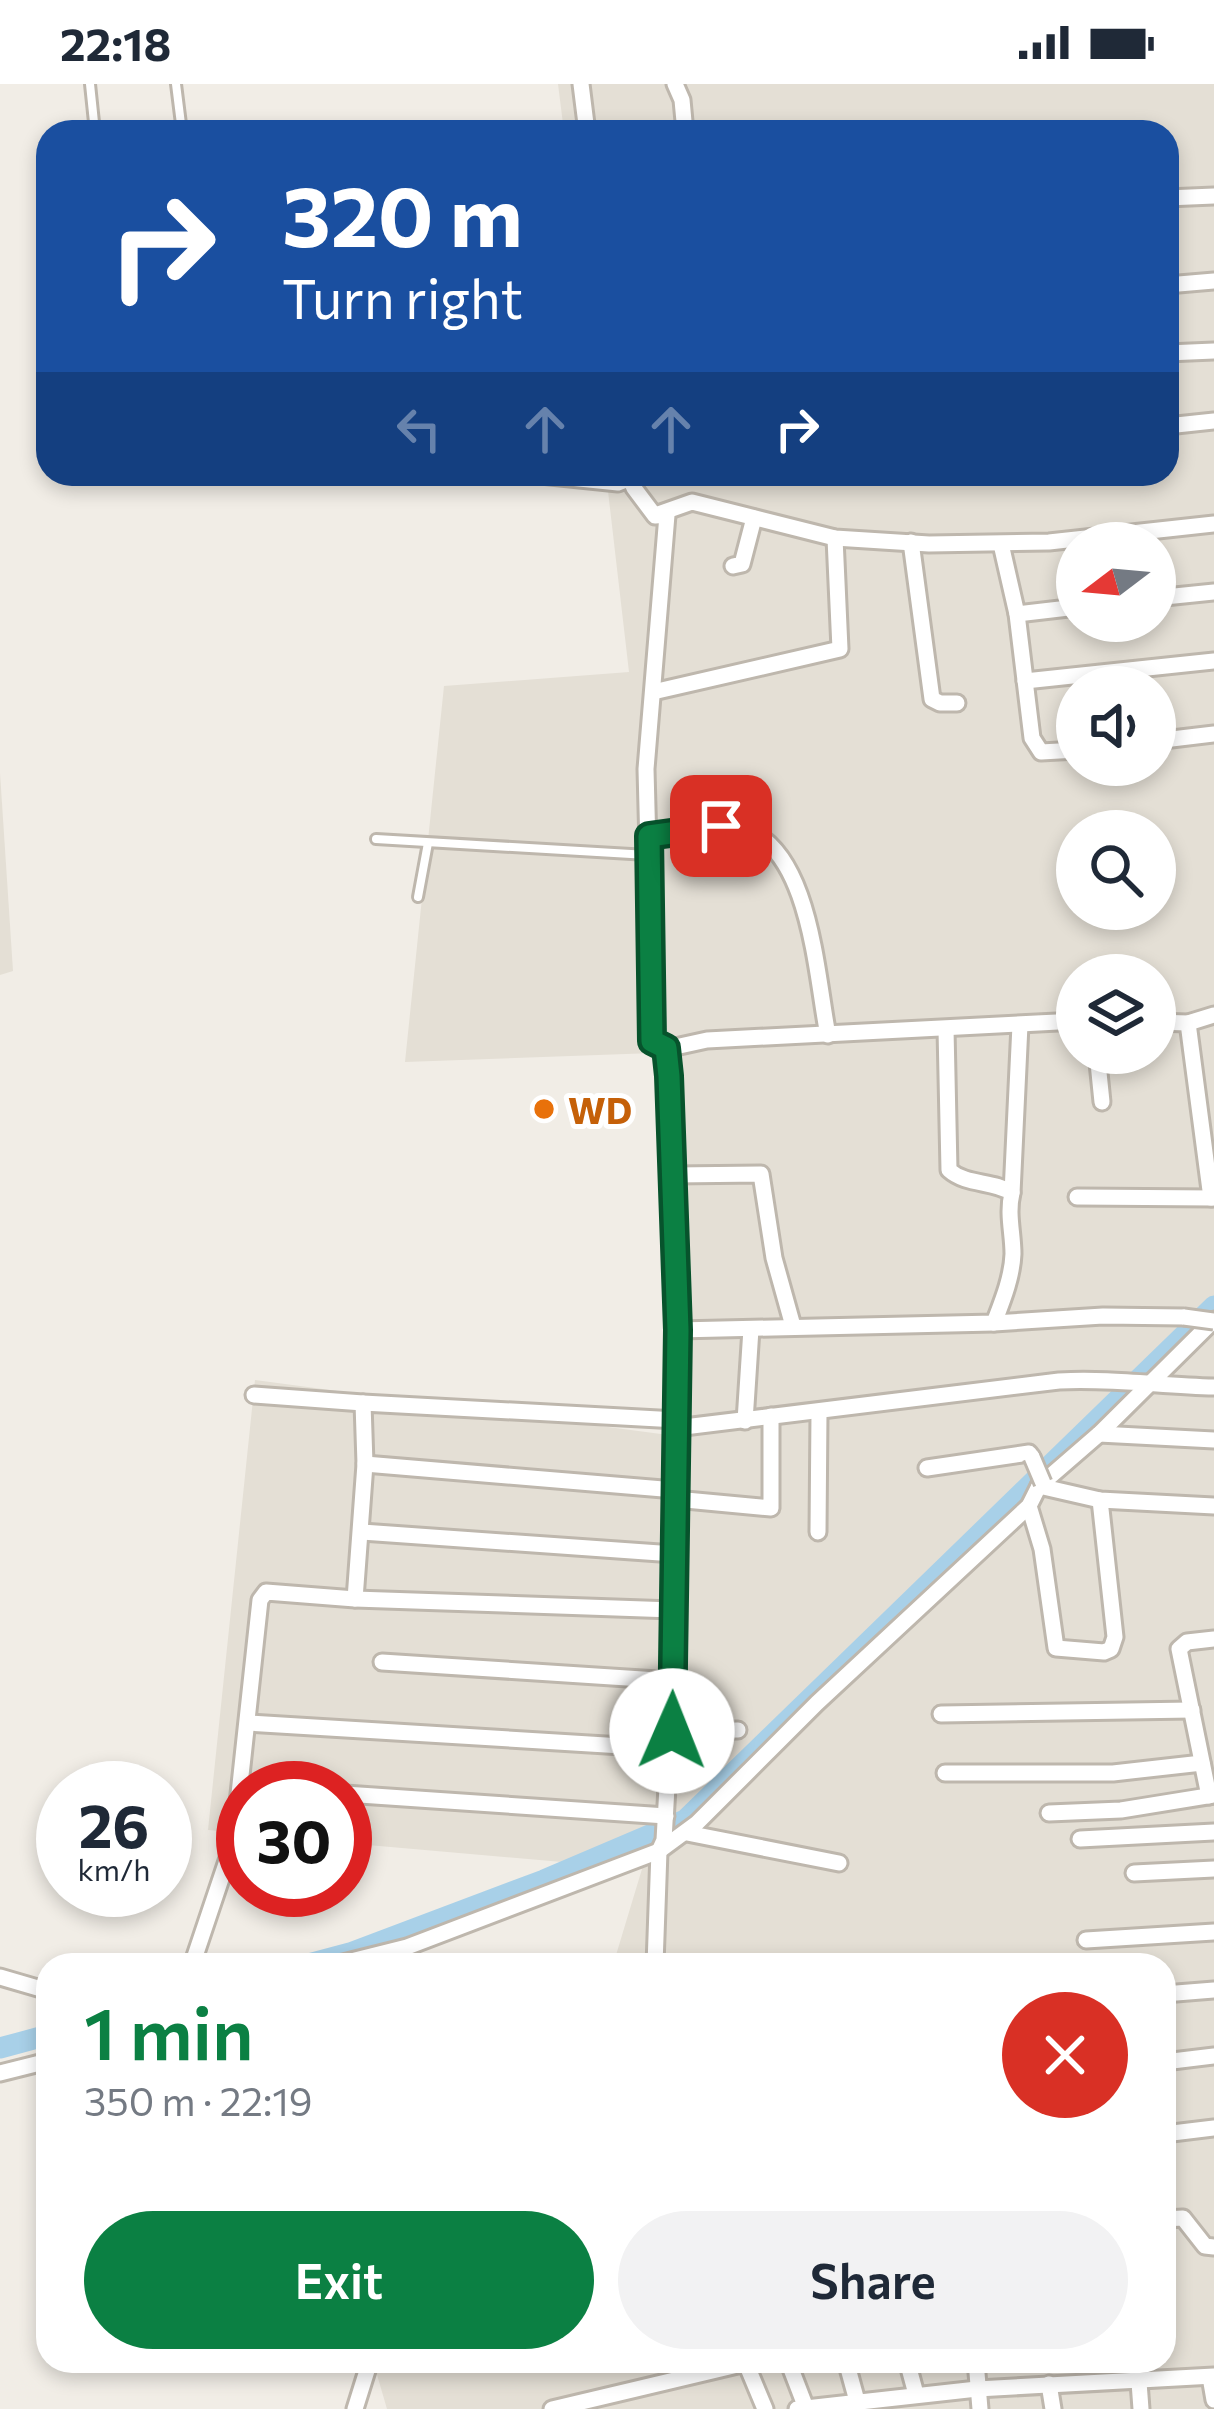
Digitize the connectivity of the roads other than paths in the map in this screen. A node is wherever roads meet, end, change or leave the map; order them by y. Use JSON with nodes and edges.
{"nodes":[{"id":1,"x":89,"y":84,"type":"edge"},
{"id":2,"x":176,"y":84,"type":"edge"},
{"id":3,"x":581,"y":84,"type":"edge"},
{"id":4,"x":675,"y":84,"type":"edge"},
{"id":5,"x":93,"y":120,"type":"edge"},
{"id":6,"x":180,"y":120,"type":"edge"},
{"id":7,"x":586,"y":120,"type":"edge"},
{"id":8,"x":684,"y":120,"type":"edge"},
{"id":9,"x":1214,"y":196,"type":"edge"},
{"id":10,"x":1179,"y":198,"type":"edge"},
{"id":11,"x":1214,"y":281,"type":"edge"},
{"id":12,"x":1179,"y":283,"type":"edge"},
{"id":13,"x":1214,"y":351,"type":"edge"},
{"id":14,"x":1179,"y":352,"type":"edge"},
{"id":15,"x":1214,"y":422,"type":"edge"},
{"id":16,"x":1179,"y":425,"type":"edge"},
{"id":17,"x":635,"y":486,"type":"edge"},
{"id":18,"x":656,"y":515,"type":"junction"},
{"id":19,"x":754,"y":518,"type":"junction"},
{"id":20,"x":1214,"y":524,"type":"edge"},
{"id":21,"x":835,"y":538,"type":"junction"},
{"id":22,"x":911,"y":542,"type":"junction"},
{"id":23,"x":1000,"y":544,"type":"junction"},
{"id":24,"x":733,"y":566,"type":"dead end"},
{"id":25,"x":1214,"y":592,"type":"edge"},
{"id":26,"x":1176,"y":596,"type":"edge"},
{"id":27,"x":1056,"y":609,"type":"edge"},
{"id":28,"x":1017,"y":614,"type":"junction"},
{"id":29,"x":1214,"y":661,"type":"edge"},
{"id":30,"x":1025,"y":681,"type":"junction"},
{"id":31,"x":661,"y":690,"type":"junction"},
{"id":32,"x":957,"y":703,"type":"dead end"},
{"id":33,"x":1214,"y":734,"type":"edge"},
{"id":34,"x":1176,"y":739,"type":"edge"},
{"id":35,"x":1056,"y":753,"type":"edge"},
{"id":36,"x":651,"y":836,"type":"junction"},
{"id":37,"x":376,"y":839,"type":"dead end"},
{"id":38,"x":428,"y":843,"type":"junction"},
{"id":39,"x":649,"y":855,"type":"junction"},
{"id":40,"x":418,"y":897,"type":"dead end"},
{"id":41,"x":1214,"y":1015,"type":"edge"},
{"id":42,"x":1056,"y":1023,"type":"edge"},
{"id":43,"x":1176,"y":1023,"type":"edge"},
{"id":44,"x":1189,"y":1023,"type":"junction"},
{"id":45,"x":1021,"y":1024,"type":"junction"},
{"id":46,"x":946,"y":1029,"type":"junction"},
{"id":47,"x":828,"y":1035,"type":"junction"},
{"id":48,"x":661,"y":1046,"type":"junction"},
{"id":49,"x":1099,"y":1074,"type":"edge"},
{"id":50,"x":1102,"y":1102,"type":"dead end"},
{"id":51,"x":674,"y":1175,"type":"junction"},
{"id":52,"x":1012,"y":1193,"type":"junction"},
{"id":53,"x":1077,"y":1197,"type":"dead end"},
{"id":54,"x":1213,"y":1198,"type":"edge"},
{"id":55,"x":1213,"y":1323,"type":"edge"},
{"id":56,"x":994,"y":1324,"type":"junction"},
{"id":57,"x":793,"y":1326,"type":"junction"},
{"id":58,"x":751,"y":1329,"type":"junction"},
{"id":59,"x":678,"y":1330,"type":"junction"},
{"id":60,"x":1146,"y":1385,"type":"junction"},
{"id":61,"x":1214,"y":1387,"type":"edge"},
{"id":62,"x":254,"y":1394,"type":"dead end"},
{"id":63,"x":363,"y":1403,"type":"junction"},
{"id":64,"x":819,"y":1413,"type":"junction"},
{"id":65,"x":771,"y":1416,"type":"junction"},
{"id":66,"x":745,"y":1421,"type":"junction"},
{"id":67,"x":676,"y":1424,"type":"junction"},
{"id":68,"x":1099,"y":1434,"type":"junction"},
{"id":69,"x":1214,"y":1440,"type":"edge"},
{"id":70,"x":365,"y":1465,"type":"junction"},
{"id":71,"x":927,"y":1468,"type":"dead end"},
{"id":72,"x":1041,"y":1484,"type":"junction"},
{"id":73,"x":675,"y":1495,"type":"junction"},
{"id":74,"x":1100,"y":1500,"type":"junction"},
{"id":75,"x":1029,"y":1506,"type":"junction"},
{"id":76,"x":1214,"y":1506,"type":"edge"},
{"id":77,"x":362,"y":1532,"type":"junction"},
{"id":78,"x":818,"y":1532,"type":"dead end"},
{"id":79,"x":674,"y":1554,"type":"junction"},
{"id":80,"x":355,"y":1599,"type":"junction"},
{"id":81,"x":673,"y":1610,"type":"junction"},
{"id":82,"x":1214,"y":1639,"type":"edge"},
{"id":83,"x":382,"y":1662,"type":"dead end"},
{"id":84,"x":674,"y":1681,"type":"junction"},
{"id":85,"x":1192,"y":1710,"type":"junction"},
{"id":86,"x":941,"y":1714,"type":"dead end"},
{"id":87,"x":248,"y":1723,"type":"junction"},
{"id":88,"x":738,"y":1730,"type":"dead end"},
{"id":89,"x":672,"y":1740,"type":"junction"},
{"id":90,"x":244,"y":1761,"type":"edge"},
{"id":91,"x":1202,"y":1763,"type":"junction"},
{"id":92,"x":945,"y":1773,"type":"dead end"},
{"id":93,"x":372,"y":1796,"type":"edge"},
{"id":94,"x":1212,"y":1796,"type":"edge"},
{"id":95,"x":1049,"y":1813,"type":"dead end"},
{"id":96,"x":666,"y":1818,"type":"junction"},
{"id":97,"x":1214,"y":1832,"type":"edge"},
{"id":98,"x":687,"y":1833,"type":"junction"},
{"id":99,"x":1080,"y":1839,"type":"dead end"},
{"id":100,"x":662,"y":1845,"type":"junction"},
{"id":101,"x":839,"y":1863,"type":"dead end"},
{"id":102,"x":1214,"y":1869,"type":"edge"},
{"id":103,"x":1134,"y":1873,"type":"dead end"},
{"id":104,"x":216,"y":1894,"type":"edge"},
{"id":105,"x":1214,"y":1931,"type":"edge"},
{"id":106,"x":1085,"y":1940,"type":"dead end"},
{"id":107,"x":196,"y":1953,"type":"edge"},
{"id":108,"x":383,"y":1953,"type":"edge"},
{"id":109,"x":656,"y":1953,"type":"edge"},
{"id":110,"x":0,"y":1977,"type":"edge"},
{"id":111,"x":36,"y":1988,"type":"edge"},
{"id":112,"x":1214,"y":1990,"type":"edge"},
{"id":113,"x":1176,"y":1993,"type":"edge"},
{"id":114,"x":1214,"y":2056,"type":"edge"},
{"id":115,"x":1176,"y":2061,"type":"edge"},
{"id":116,"x":36,"y":2064,"type":"edge"},
{"id":117,"x":0,"y":2073,"type":"edge"},
{"id":118,"x":1214,"y":2128,"type":"edge"},
{"id":119,"x":1176,"y":2133,"type":"edge"},
{"id":120,"x":1176,"y":2218,"type":"edge"},
{"id":121,"x":1214,"y":2248,"type":"edge"},
{"id":122,"x":366,"y":2373,"type":"edge"},
{"id":123,"x":700,"y":2373,"type":"edge"},
{"id":124,"x":750,"y":2373,"type":"edge"},
{"id":125,"x":793,"y":2373,"type":"edge"},
{"id":126,"x":849,"y":2373,"type":"edge"},
{"id":127,"x":910,"y":2373,"type":"edge"},
{"id":128,"x":976,"y":2373,"type":"edge"},
{"id":129,"x":1212,"y":2377,"type":"edge"},
{"id":130,"x":1139,"y":2382,"type":"junction"},
{"id":131,"x":1048,"y":2384,"type":"junction"},
{"id":132,"x":976,"y":2389,"type":"junction"},
{"id":133,"x":916,"y":2394,"type":"junction"},
{"id":134,"x":1214,"y":2400,"type":"edge"},
{"id":135,"x":857,"y":2402,"type":"junction"},
{"id":136,"x":891,"y":2403,"type":"edge"},
{"id":137,"x":834,"y":2407,"type":"edge"},
{"id":138,"x":806,"y":2408,"type":"edge"},
{"id":139,"x":355,"y":2409,"type":"edge"},
{"id":140,"x":552,"y":2409,"type":"edge"},
{"id":141,"x":765,"y":2409,"type":"edge"},
{"id":142,"x":797,"y":2409,"type":"edge"},
{"id":143,"x":980,"y":2409,"type":"edge"},
{"id":144,"x":1053,"y":2409,"type":"edge"},
{"id":145,"x":1141,"y":2409,"type":"edge"}],
"edges":[{"from":1,"to":5,"type":"lane"},
{"from":2,"to":6,"type":"lane"},
{"from":3,"to":7,"type":"street"},
{"from":4,"to":8,"type":"street"},
{"from":9,"to":10,"type":"street"},
{"from":11,"to":12,"type":"street"},
{"from":13,"to":14,"type":"street"},
{"from":15,"to":16,"type":"street"},
{"from":17,"to":18,"type":"street"},
{"from":18,"to":19,"type":"street"},
{"from":18,"to":31,"type":"street"},
{"from":19,"to":21,"type":"street"},
{"from":19,"to":24,"type":"street"},
{"from":20,"to":23,"type":"street"},
{"from":21,"to":22,"type":"street"},
{"from":21,"to":31,"type":"street"},
{"from":22,"to":23,"type":"street"},
{"from":22,"to":32,"type":"street"},
{"from":23,"to":28,"type":"street"},
{"from":25,"to":26,"type":"street"},
{"from":27,"to":28,"type":"street"},
{"from":28,"to":30,"type":"street"},
{"from":29,"to":30,"type":"street"},
{"from":30,"to":35,"type":"street"},
{"from":31,"to":36,"type":"street"},
{"from":33,"to":34,"type":"street"},
{"from":36,"to":39,"type":"street"},
{"from":36,"to":47,"type":"street"},
{"from":37,"to":38,"type":"lane"},
{"from":38,"to":39,"type":"lane"},
{"from":38,"to":40,"type":"lane"},
{"from":39,"to":48,"type":"street"},
{"from":41,"to":44,"type":"street"},
{"from":42,"to":45,"type":"street"},
{"from":43,"to":44,"type":"street"},
{"from":44,"to":54,"type":"street"},
{"from":45,"to":46,"type":"street"},
{"from":45,"to":52,"type":"street"},
{"from":46,"to":47,"type":"street"},
{"from":46,"to":52,"type":"street"},
{"from":47,"to":48,"type":"street"},
{"from":48,"to":51,"type":"street"},
{"from":49,"to":50,"type":"street"},
{"from":51,"to":57,"type":"street"},
{"from":51,"to":59,"type":"street"},
{"from":52,"to":56,"type":"street"},
{"from":53,"to":54,"type":"street"},
{"from":55,"to":56,"type":"street","bridge":true},
{"from":55,"to":60,"type":"street"},
{"from":56,"to":57,"type":"street"},
{"from":57,"to":58,"type":"street"},
{"from":58,"to":59,"type":"street"},
{"from":58,"to":66,"type":"street"},
{"from":59,"to":67,"type":"street"},
{"from":60,"to":61,"type":"street"},
{"from":60,"to":64,"type":"street"},
{"from":60,"to":68,"type":"street"},
{"from":62,"to":63,"type":"street"},
{"from":63,"to":67,"type":"street"},
{"from":63,"to":70,"type":"street"},
{"from":64,"to":65,"type":"street"},
{"from":64,"to":78,"type":"street"},
{"from":65,"to":66,"type":"street"},
{"from":65,"to":73,"type":"street"},
{"from":66,"to":67,"type":"street"},
{"from":67,"to":73,"type":"street"},
{"from":68,"to":69,"type":"street"},
{"from":68,"to":72,"type":"street"},
{"from":70,"to":73,"type":"street"},
{"from":70,"to":77,"type":"street"},
{"from":71,"to":72,"type":"street","bridge":true},
{"from":72,"to":74,"type":"street"},
{"from":72,"to":75,"type":"street"},
{"from":73,"to":79,"type":"street"},
{"from":74,"to":75,"type":"street"},
{"from":74,"to":76,"type":"street"},
{"from":75,"to":98,"type":"street"},
{"from":77,"to":79,"type":"street"},
{"from":77,"to":80,"type":"street"},
{"from":79,"to":81,"type":"street"},
{"from":80,"to":81,"type":"street"},
{"from":80,"to":87,"type":"street"},
{"from":81,"to":84,"type":"street"},
{"from":82,"to":85,"type":"street"},
{"from":83,"to":84,"type":"street"},
{"from":84,"to":89,"type":"street"},
{"from":85,"to":86,"type":"street"},
{"from":85,"to":91,"type":"street"},
{"from":87,"to":89,"type":"street"},
{"from":87,"to":90,"type":"street"},
{"from":88,"to":89,"type":"street"},
{"from":89,"to":96,"type":"street"},
{"from":91,"to":92,"type":"street"},
{"from":91,"to":94,"type":"street"},
{"from":93,"to":96,"type":"street"},
{"from":94,"to":95,"type":"street"},
{"from":96,"to":100,"type":"street"},
{"from":97,"to":99,"type":"street"},
{"from":98,"to":100,"type":"street"},
{"from":98,"to":101,"type":"street"},
{"from":100,"to":108,"type":"street"},
{"from":100,"to":109,"type":"street"},
{"from":102,"to":103,"type":"street"},
{"from":104,"to":107,"type":"street"},
{"from":105,"to":106,"type":"street"},
{"from":110,"to":111,"type":"street"},
{"from":112,"to":113,"type":"street"},
{"from":114,"to":115,"type":"street"},
{"from":116,"to":117,"type":"street"},
{"from":118,"to":119,"type":"street"},
{"from":120,"to":121,"type":"street"},
{"from":122,"to":139,"type":"street"},
{"from":123,"to":140,"type":"street"},
{"from":124,"to":141,"type":"street"},
{"from":125,"to":138,"type":"street"},
{"from":126,"to":135,"type":"street"},
{"from":127,"to":133,"type":"street"},
{"from":128,"to":132,"type":"street"},
{"from":129,"to":130,"type":"street"},
{"from":129,"to":134,"type":"street"},
{"from":130,"to":131,"type":"street"},
{"from":130,"to":145,"type":"street"},
{"from":131,"to":132,"type":"street"},
{"from":131,"to":144,"type":"street"},
{"from":132,"to":133,"type":"street"},
{"from":132,"to":143,"type":"street"},
{"from":133,"to":136,"type":"street"},
{"from":135,"to":136,"type":"street"},
{"from":135,"to":137,"type":"street"},
{"from":137,"to":138,"type":"street"},
{"from":138,"to":142,"type":"street"}]}
